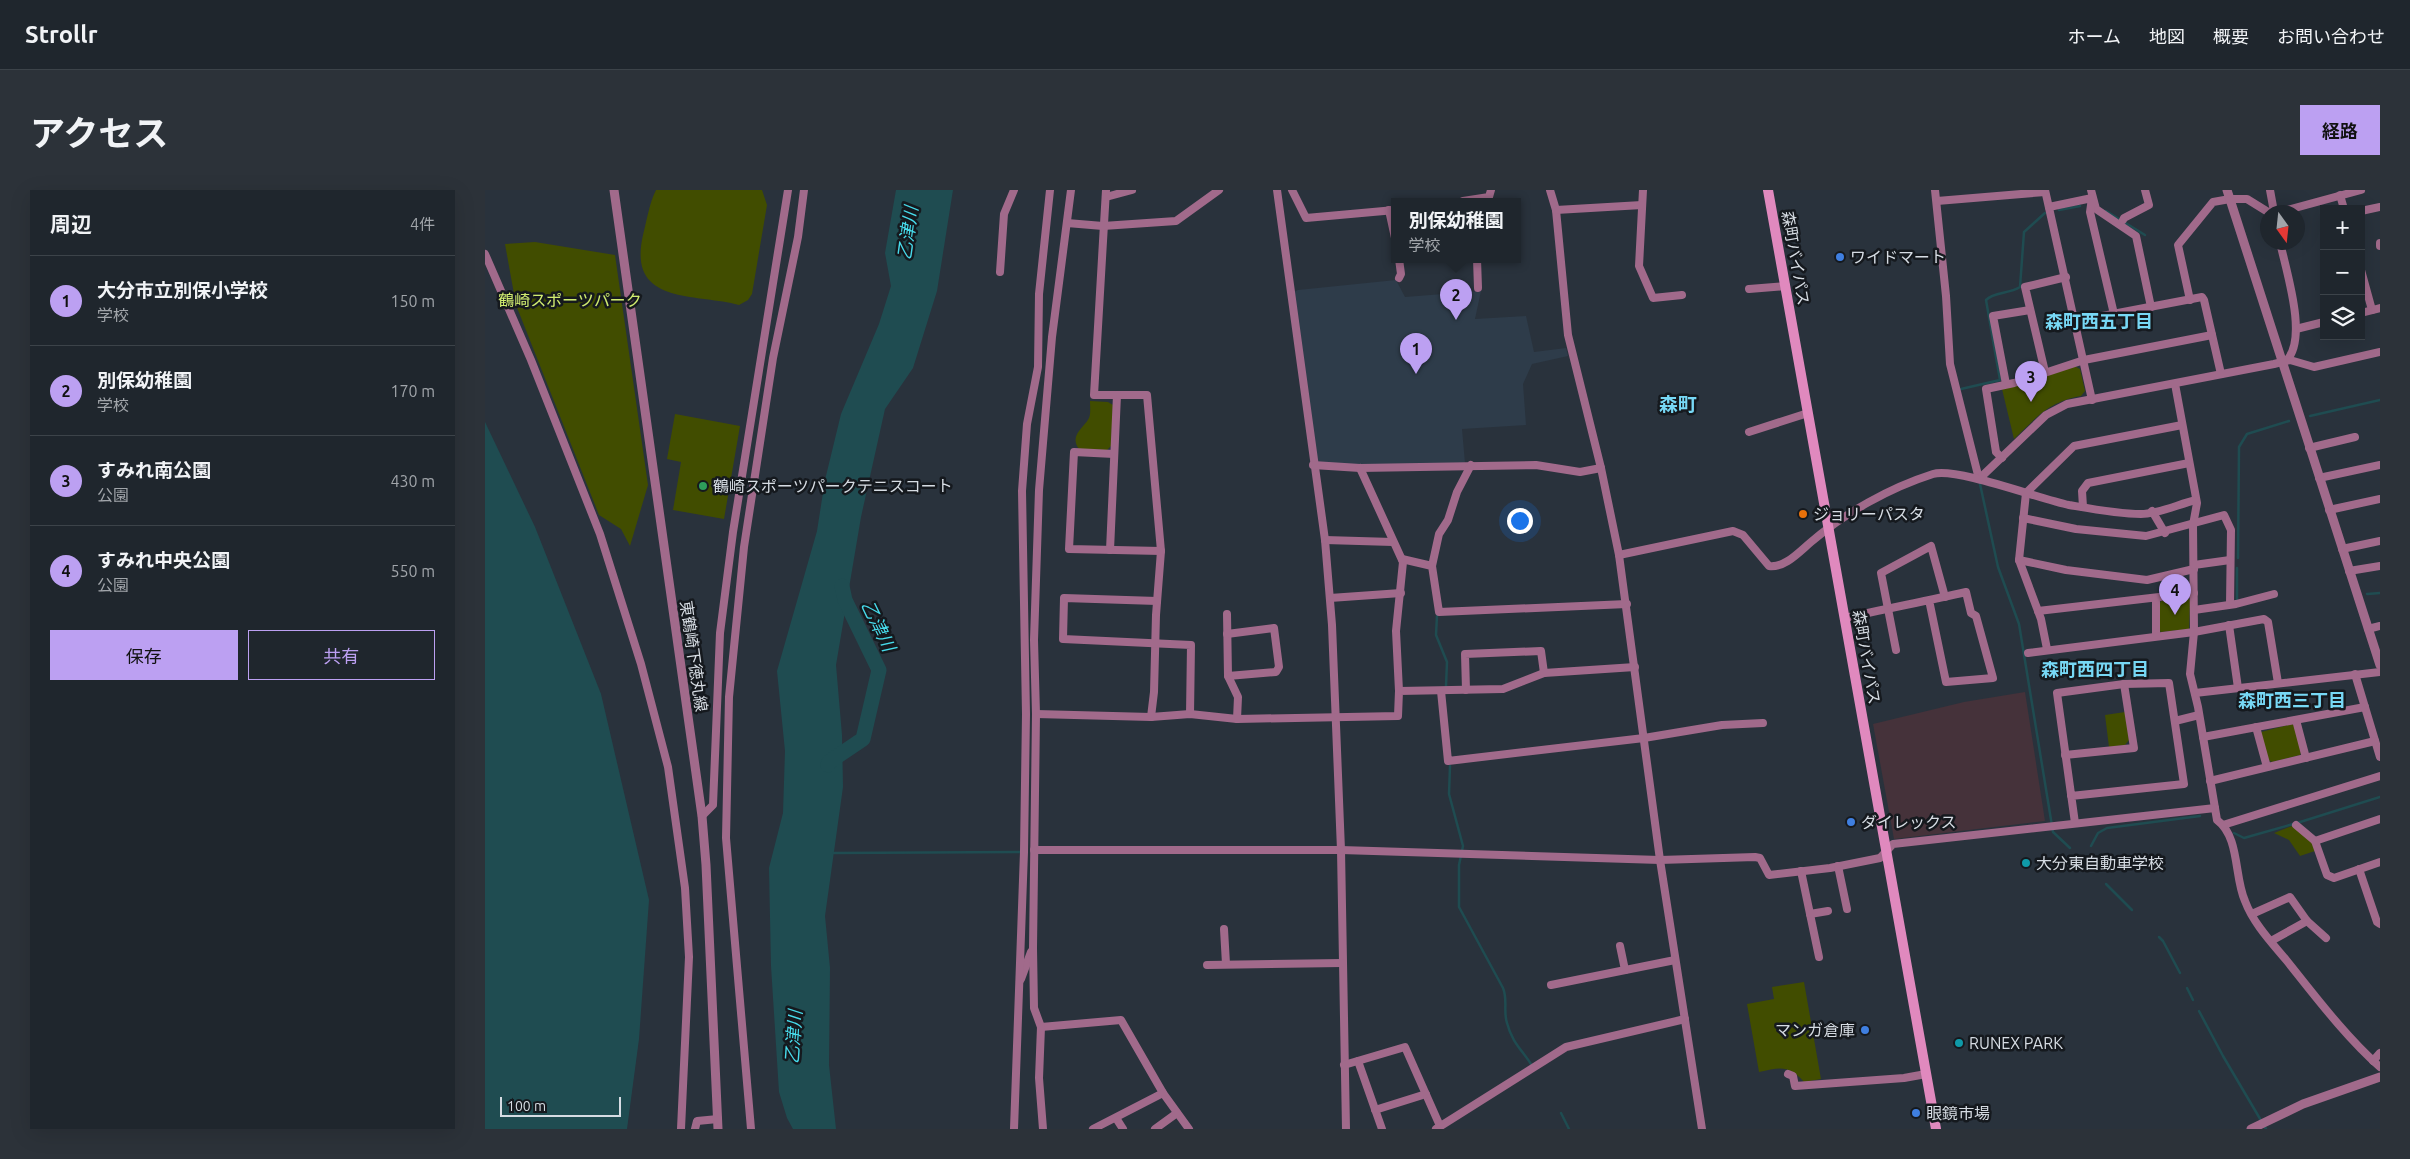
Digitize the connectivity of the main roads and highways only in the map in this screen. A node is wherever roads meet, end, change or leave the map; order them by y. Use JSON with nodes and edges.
{"nodes":[{"id":1,"x":1768,"y":190,"type":"edge"},
{"id":2,"x":1936,"y":1129,"type":"edge"}],
"edges":[{"from":1,"to":2,"type":"main road","name":"森町バイパス"}]}
